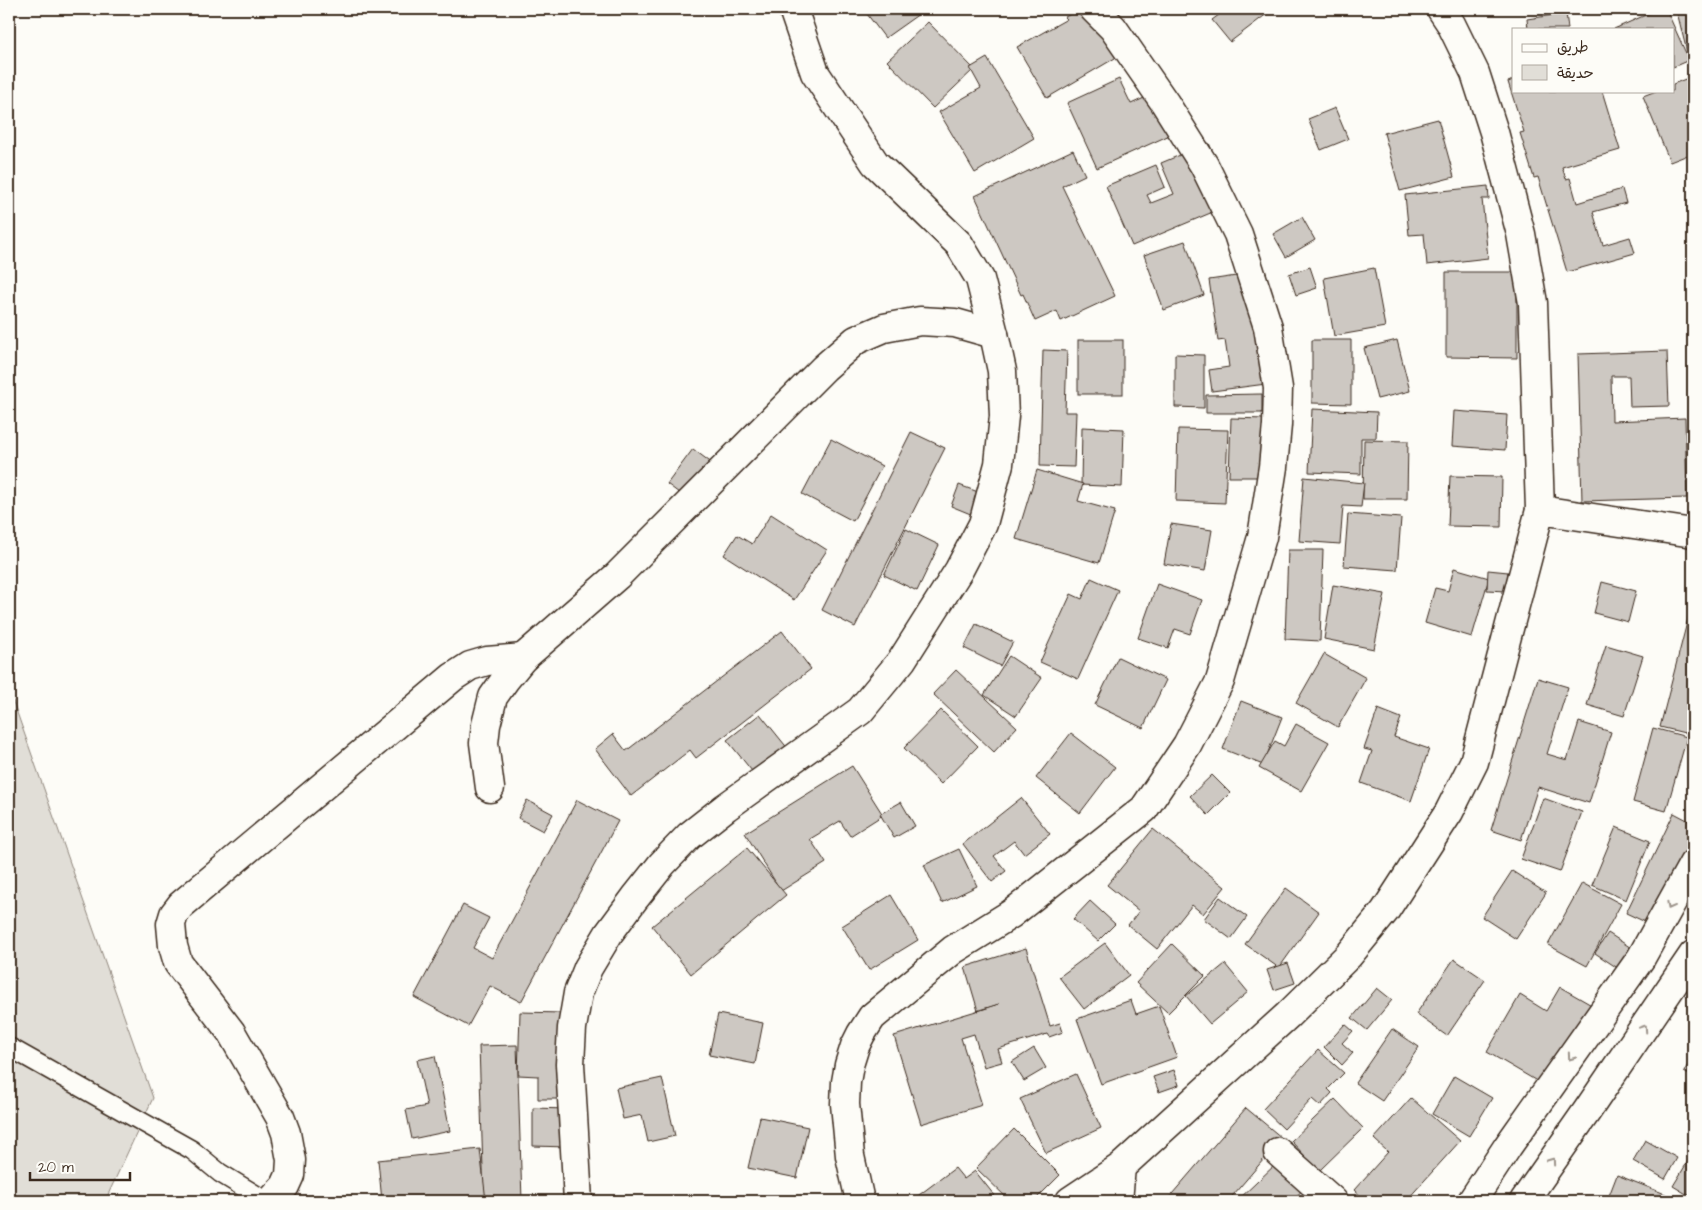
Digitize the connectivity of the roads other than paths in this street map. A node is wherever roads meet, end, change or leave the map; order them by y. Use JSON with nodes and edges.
{"nodes":[{"id":1,"x":793,"y":9,"type":"edge"},
{"id":2,"x":1094,"y":9,"type":"edge"},
{"id":3,"x":1441,"y":9,"type":"edge"},
{"id":4,"x":994,"y":334,"type":"junction"},
{"id":5,"x":1540,"y":510,"type":"junction"},
{"id":6,"x":1693,"y":533,"type":"edge"},
{"id":7,"x":523,"y":658,"type":"junction"},
{"id":8,"x":490,"y":788,"type":"dead end"},
{"id":9,"x":1693,"y":864,"type":"edge"},
{"id":10,"x":1693,"y":955,"type":"edge"},
{"id":11,"x":1589,"y":1032,"type":"junction"},
{"id":12,"x":9,"y":1047,"type":"edge"},
{"id":13,"x":1625,"y":1057,"type":"junction"},
{"id":14,"x":1278,"y":1152,"type":"dead end"},
{"id":15,"x":1121,"y":1167,"type":"junction"},
{"id":16,"x":266,"y":1201,"type":"edge"},
{"id":17,"x":271,"y":1201,"type":"edge"},
{"id":18,"x":578,"y":1201,"type":"edge"},
{"id":19,"x":860,"y":1201,"type":"edge"},
{"id":20,"x":1070,"y":1201,"type":"edge"},
{"id":21,"x":1118,"y":1201,"type":"edge"},
{"id":22,"x":1333,"y":1201,"type":"edge"},
{"id":23,"x":1472,"y":1201,"type":"edge"},
{"id":24,"x":1524,"y":1201,"type":"edge"}],
"edges":[{"from":1,"to":4,"type":"street"},
{"from":2,"to":19,"type":"street"},
{"from":3,"to":5,"type":"street"},
{"from":4,"to":7,"type":"street"},
{"from":4,"to":18,"type":"street"},
{"from":5,"to":6,"type":"street"},
{"from":5,"to":15,"type":"street"},
{"from":7,"to":8,"type":"street"},
{"from":7,"to":17,"type":"street"},
{"from":9,"to":11,"type":"street","one_way":true},
{"from":13,"to":10,"type":"street","one_way":true},
{"from":11,"to":13,"type":"street"},
{"from":11,"to":23,"type":"street","one_way":true},
{"from":12,"to":16,"type":"lane"},
{"from":24,"to":13,"type":"street","one_way":true},
{"from":14,"to":22,"type":"street"},
{"from":15,"to":20,"type":"street"},
{"from":15,"to":21,"type":"street"}]}
